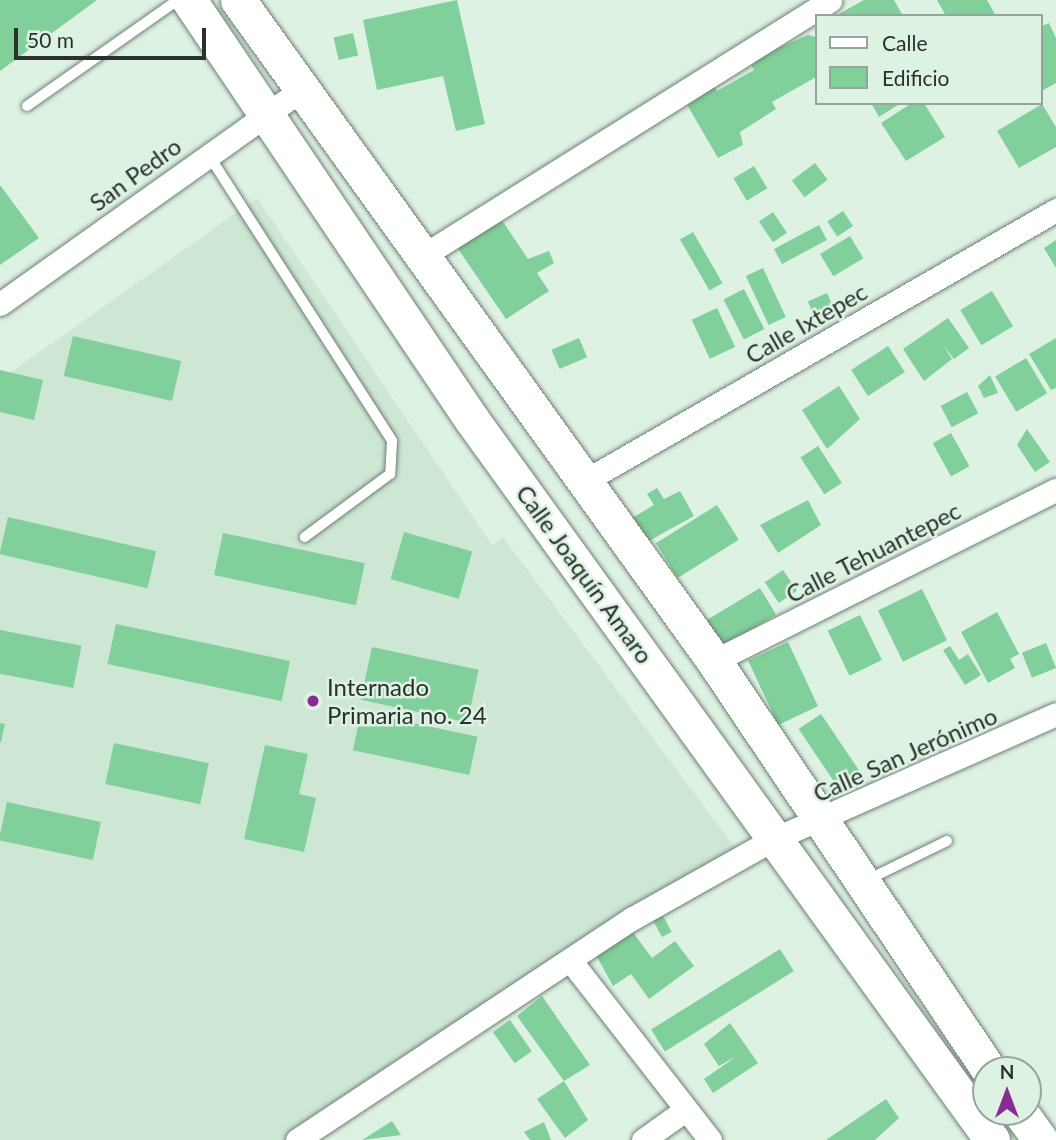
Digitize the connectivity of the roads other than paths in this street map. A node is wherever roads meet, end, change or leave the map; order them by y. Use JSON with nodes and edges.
{"nodes":[{"id":1,"x":178,"y":0,"type":"edge"},
{"id":2,"x":189,"y":0,"type":"edge"},
{"id":3,"x":238,"y":0,"type":"edge"},
{"id":4,"x":830,"y":0,"type":"edge"},
{"id":5,"x":302,"y":89,"type":"junction"},
{"id":6,"x":27,"y":106,"type":"dead end"},
{"id":7,"x":269,"y":110,"type":"junction"},
{"id":8,"x":208,"y":154,"type":"junction"},
{"id":9,"x":1056,"y":209,"type":"edge"},
{"id":10,"x":421,"y":257,"type":"junction"},
{"id":11,"x":0,"y":304,"type":"edge"},
{"id":12,"x":583,"y":482,"type":"junction"},
{"id":13,"x":1056,"y":491,"type":"edge"},
{"id":14,"x":305,"y":537,"type":"dead end"},
{"id":15,"x":714,"y":661,"type":"junction"},
{"id":16,"x":1056,"y":714,"type":"edge"},
{"id":17,"x":817,"y":823,"type":"junction"},
{"id":18,"x":774,"y":839,"type":"junction"},
{"id":19,"x":947,"y":842,"type":"dead end"},
{"id":20,"x":858,"y":884,"type":"junction"},
{"id":21,"x":570,"y":960,"type":"junction"},
{"id":22,"x":979,"y":1056,"type":"edge"},
{"id":23,"x":685,"y":1110,"type":"junction"},
{"id":24,"x":296,"y":1140,"type":"edge"},
{"id":25,"x":643,"y":1140,"type":"edge"},
{"id":26,"x":710,"y":1140,"type":"edge"},
{"id":27,"x":992,"y":1140,"type":"edge"}],
"edges":[{"from":1,"to":6,"type":"lane"},
{"from":2,"to":7,"type":"main road","name":"Calle Joaquín Amaro"},
{"from":3,"to":5,"type":"main road"},
{"from":4,"to":10,"type":"street"},
{"from":5,"to":7,"type":"street","name":"San Pedro"},
{"from":5,"to":10,"type":"main road"},
{"from":7,"to":8,"type":"street","name":"San Pedro"},
{"from":7,"to":18,"type":"main road","name":"Calle Joaquín Amaro"},
{"from":8,"to":11,"type":"street","name":"San Pedro"},
{"from":8,"to":14,"type":"lane"},
{"from":9,"to":12,"type":"street","name":"Calle Ixtepec"},
{"from":10,"to":12,"type":"main road"},
{"from":12,"to":15,"type":"main road"},
{"from":13,"to":15,"type":"street","name":"Calle Tehuantepec"},
{"from":15,"to":17,"type":"main road"},
{"from":16,"to":17,"type":"street","name":"Calle San Jerónimo"},
{"from":17,"to":18,"type":"street","name":"Calle San Jerónimo"},
{"from":17,"to":20,"type":"main road"},
{"from":18,"to":21,"type":"street","name":"Calle San Jerónimo"},
{"from":18,"to":27,"type":"main road","name":"Calle Joaquín Amaro"},
{"from":19,"to":20,"type":"lane"},
{"from":20,"to":22,"type":"main road"},
{"from":21,"to":23,"type":"street"},
{"from":21,"to":24,"type":"street","name":"Calle San Jerónimo"},
{"from":23,"to":25,"type":"street"},
{"from":23,"to":26,"type":"street"}]}
